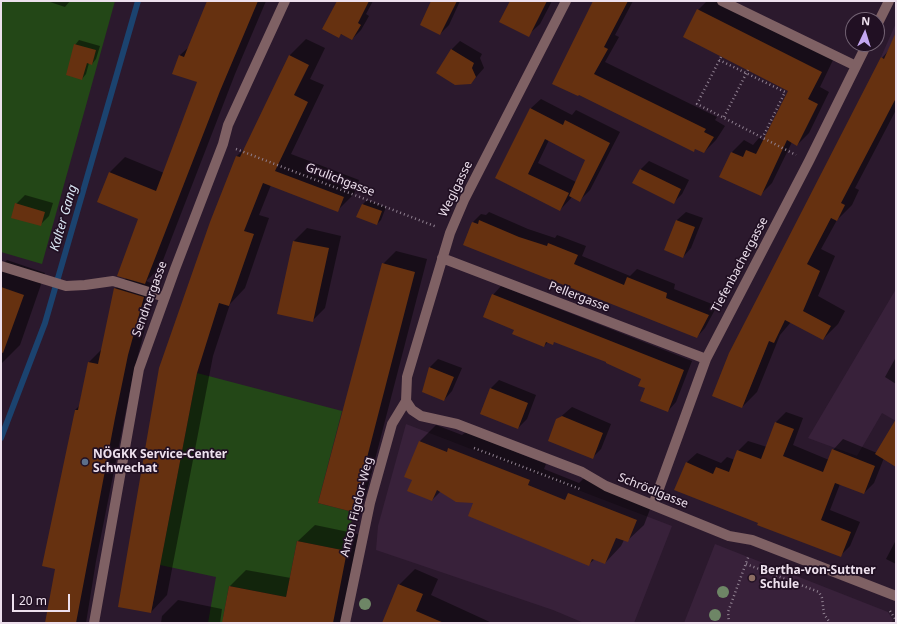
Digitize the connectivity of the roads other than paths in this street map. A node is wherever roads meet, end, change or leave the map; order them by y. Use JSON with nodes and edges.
{"nodes":[{"id":1,"x":285,"y":1,"type":"edge"},
{"id":2,"x":566,"y":1,"type":"edge"},
{"id":3,"x":722,"y":1,"type":"edge"},
{"id":4,"x":889,"y":1,"type":"edge"},
{"id":5,"x":884,"y":12,"type":"edge"},
{"id":6,"x":863,"y":52,"type":"edge"},
{"id":7,"x":856,"y":66,"type":"junction"},
{"id":8,"x":442,"y":258,"type":"junction"},
{"id":9,"x":1,"y":266,"type":"edge"},
{"id":10,"x":165,"y":297,"type":"junction"},
{"id":11,"x":706,"y":360,"type":"junction"},
{"id":12,"x":406,"y":401,"type":"junction"},
{"id":13,"x":653,"y":505,"type":"junction"},
{"id":14,"x":896,"y":596,"type":"edge"},
{"id":15,"x":94,"y":623,"type":"edge"},
{"id":16,"x":345,"y":623,"type":"edge"}],
"edges":[{"from":1,"to":10,"type":"street","name":"Sendnergasse"},
{"from":2,"to":8,"type":"street","name":"Weglgasse"},
{"from":3,"to":7,"type":"street"},
{"from":4,"to":5,"type":"street"},
{"from":6,"to":7,"type":"street","name":"Tiefenbachergasse"},
{"from":7,"to":11,"type":"street","name":"Tiefenbachergasse"},
{"from":8,"to":11,"type":"street","name":"Pellergasse"},
{"from":8,"to":12,"type":"street","name":"Weglgasse"},
{"from":9,"to":10,"type":"street"},
{"from":10,"to":15,"type":"street","name":"Sendnergasse"},
{"from":11,"to":13,"type":"street","name":"Tiefenbachergasse"},
{"from":12,"to":13,"type":"street","name":"Schrödlgasse"},
{"from":12,"to":16,"type":"street","name":"Anton Figdor-Weg"},
{"from":13,"to":14,"type":"street","name":"Schrödlgasse"}]}
